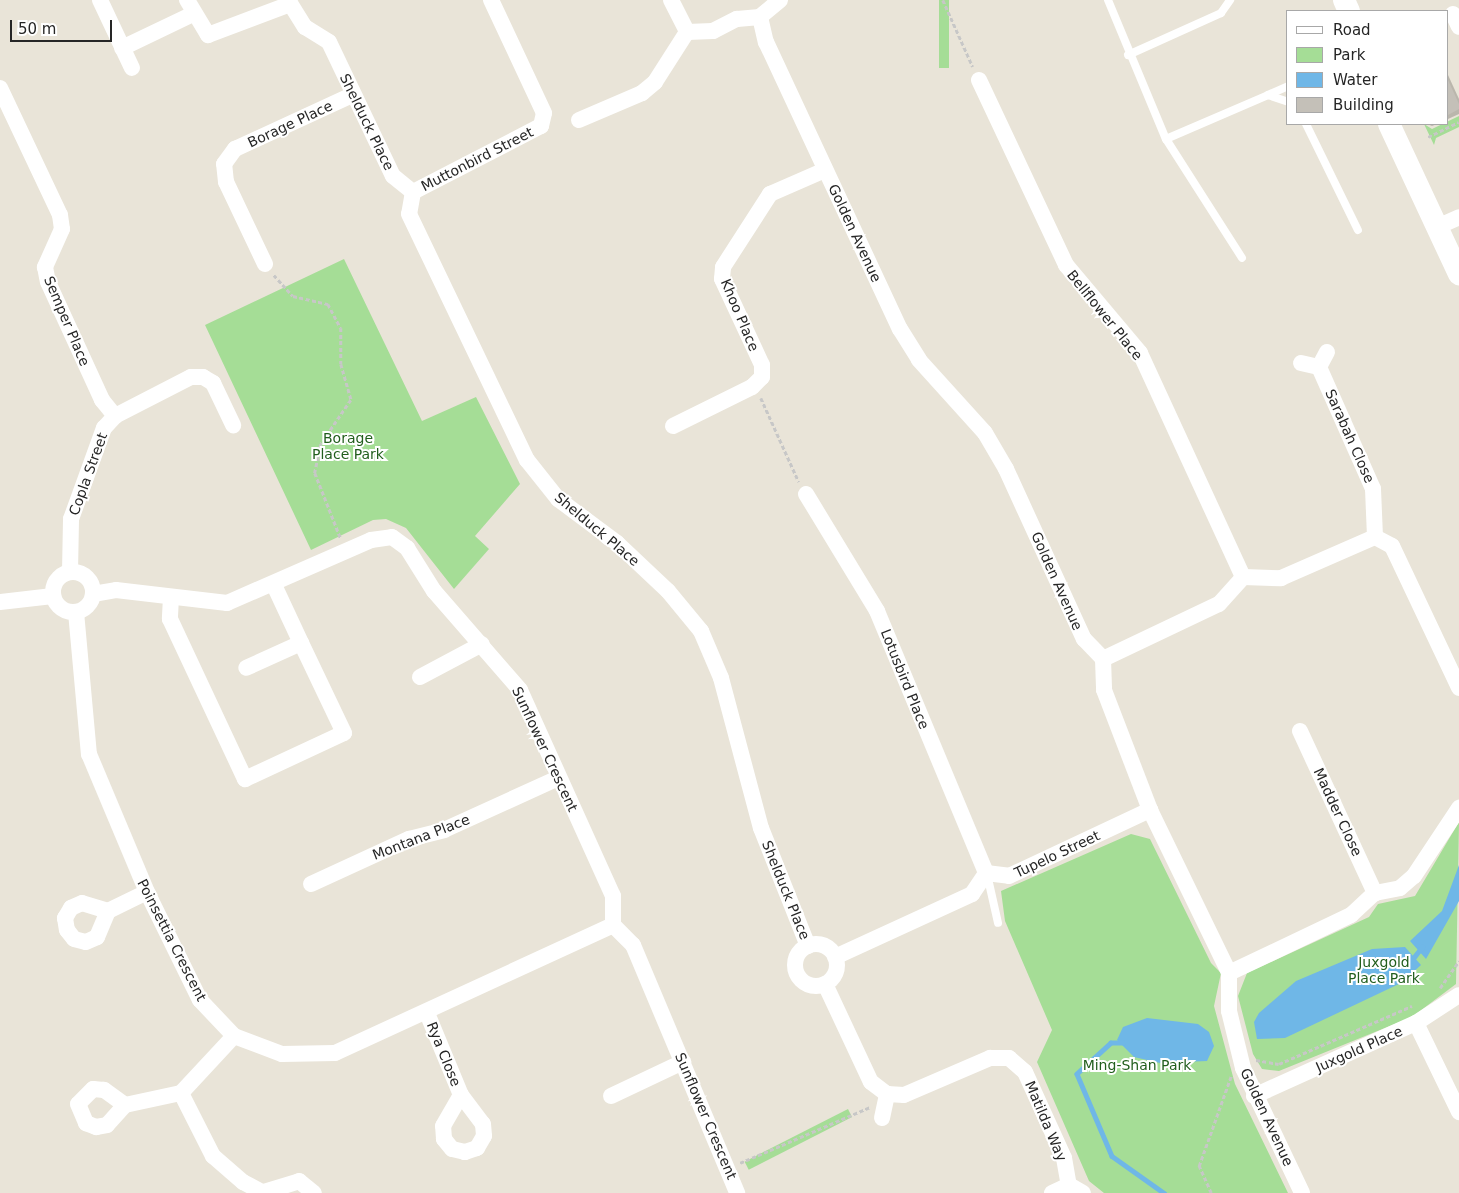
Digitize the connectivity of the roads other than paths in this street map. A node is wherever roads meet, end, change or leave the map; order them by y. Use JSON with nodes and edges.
{"nodes":[{"id":1,"x":100,"y":0,"type":"edge"},
{"id":2,"x":491,"y":0,"type":"edge"},
{"id":3,"x":671,"y":0,"type":"edge"},
{"id":4,"x":780,"y":0,"type":"edge"},
{"id":5,"x":1108,"y":0,"type":"edge"},
{"id":6,"x":1230,"y":0,"type":"edge"},
{"id":7,"x":289,"y":2,"type":"edge"},
{"id":8,"x":190,"y":7,"type":"edge"},
{"id":9,"x":760,"y":17,"type":"junction"},
{"id":10,"x":687,"y":32,"type":"junction"},
{"id":11,"x":122,"y":48,"type":"junction"},
{"id":12,"x":1128,"y":55,"type":"junction"},
{"id":13,"x":132,"y":68,"type":"dead end"},
{"id":14,"x":979,"y":80,"type":"road end"},
{"id":15,"x":1286,"y":87,"type":"edge"},
{"id":16,"x":0,"y":88,"type":"edge"},
{"id":17,"x":352,"y":95,"type":"junction"},
{"id":18,"x":1268,"y":95,"type":"junction"},
{"id":19,"x":1286,"y":101,"type":"edge"},
{"id":20,"x":579,"y":120,"type":"dead end"},
{"id":21,"x":1306,"y":125,"type":"edge"},
{"id":22,"x":1390,"y":125,"type":"edge"},
{"id":23,"x":1402,"y":125,"type":"edge"},
{"id":24,"x":1166,"y":138,"type":"junction"},
{"id":25,"x":826,"y":170,"type":"junction"},
{"id":26,"x":413,"y":192,"type":"junction"},
{"id":27,"x":1448,"y":222,"type":"edge"},
{"id":28,"x":1358,"y":230,"type":"dead end"},
{"id":29,"x":1459,"y":246,"type":"edge"},
{"id":30,"x":1242,"y":258,"type":"dead end"},
{"id":31,"x":265,"y":264,"type":"road end"},
{"id":32,"x":1459,"y":274,"type":"edge"},
{"id":33,"x":1327,"y":352,"type":"dead end"},
{"id":34,"x":1301,"y":363,"type":"dead end"},
{"id":35,"x":1319,"y":367,"type":"junction"},
{"id":36,"x":115,"y":416,"type":"junction"},
{"id":37,"x":233,"y":425,"type":"dead end"},
{"id":38,"x":673,"y":426,"type":"dead end"},
{"id":39,"x":806,"y":494,"type":"road end"},
{"id":40,"x":1375,"y":536,"type":"junction"},
{"id":41,"x":70,"y":572,"type":"junction"},
{"id":42,"x":1243,"y":577,"type":"junction"},
{"id":43,"x":274,"y":585,"type":"junction"},
{"id":44,"x":93,"y":594,"type":"junction"},
{"id":45,"x":52,"y":596,"type":"junction"},
{"id":46,"x":171,"y":597,"type":"junction"},
{"id":47,"x":0,"y":602,"type":"edge"},
{"id":48,"x":76,"y":612,"type":"junction"},
{"id":49,"x":301,"y":642,"type":"junction"},
{"id":50,"x":482,"y":644,"type":"junction"},
{"id":51,"x":1103,"y":659,"type":"junction"},
{"id":52,"x":246,"y":668,"type":"dead end"},
{"id":53,"x":420,"y":677,"type":"dead end"},
{"id":54,"x":1459,"y":688,"type":"edge"},
{"id":55,"x":1300,"y":731,"type":"dead end"},
{"id":56,"x":558,"y":778,"type":"junction"},
{"id":57,"x":1459,"y":808,"type":"edge"},
{"id":58,"x":1150,"y":810,"type":"junction"},
{"id":59,"x":986,"y":873,"type":"junction"},
{"id":60,"x":311,"y":884,"type":"dead end"},
{"id":61,"x":147,"y":892,"type":"junction"},
{"id":62,"x":1375,"y":892,"type":"junction"},
{"id":63,"x":108,"y":912,"type":"dead end"},
{"id":64,"x":998,"y":923,"type":"dead end"},
{"id":65,"x":613,"y":925,"type":"junction"},
{"id":66,"x":808,"y":946,"type":"junction"},
{"id":67,"x":835,"y":957,"type":"junction"},
{"id":68,"x":1229,"y":973,"type":"junction"},
{"id":69,"x":825,"y":984,"type":"junction"},
{"id":70,"x":1459,"y":995,"type":"edge"},
{"id":71,"x":427,"y":1013,"type":"junction"},
{"id":72,"x":1416,"y":1023,"type":"junction"},
{"id":73,"x":234,"y":1036,"type":"junction"},
{"id":74,"x":683,"y":1062,"type":"junction"},
{"id":75,"x":181,"y":1093,"type":"junction"},
{"id":76,"x":461,"y":1095,"type":"dead end"},
{"id":77,"x":611,"y":1096,"type":"dead end"},
{"id":78,"x":1254,"y":1096,"type":"junction"},
{"id":79,"x":126,"y":1105,"type":"dead end"},
{"id":80,"x":1459,"y":1112,"type":"edge"},
{"id":81,"x":1076,"y":1189,"type":"edge"},
{"id":82,"x":264,"y":1192,"type":"edge"},
{"id":83,"x":314,"y":1193,"type":"edge"},
{"id":84,"x":737,"y":1193,"type":"edge"},
{"id":85,"x":1052,"y":1193,"type":"edge"},
{"id":86,"x":1302,"y":1193,"type":"edge"}],
"edges":[{"from":1,"to":11,"type":"street"},
{"from":2,"to":26,"type":"street","name":"Muttonbird Street"},
{"from":3,"to":10,"type":"street"},
{"from":4,"to":9,"type":"street"},
{"from":5,"to":12,"type":"lane"},
{"from":6,"to":12,"type":"lane"},
{"from":7,"to":8,"type":"street"},
{"from":7,"to":17,"type":"street","name":"Shelduck Place"},
{"from":8,"to":11,"type":"street"},
{"from":9,"to":10,"type":"street"},
{"from":9,"to":25,"type":"street","name":"Golden Avenue"},
{"from":10,"to":20,"type":"street"},
{"from":11,"to":13,"type":"street"},
{"from":12,"to":24,"type":"lane"},
{"from":14,"to":42,"type":"street","name":"Bellflower Place"},
{"from":15,"to":18,"type":"lane"},
{"from":16,"to":36,"type":"street","name":"Semper Place"},
{"from":17,"to":26,"type":"street","name":"Shelduck Place"},
{"from":17,"to":31,"type":"street","name":"Borage Place"},
{"from":18,"to":19,"type":"lane"},
{"from":18,"to":24,"type":"lane"},
{"from":21,"to":28,"type":"lane"},
{"from":22,"to":27,"type":"street"},
{"from":23,"to":27,"type":"street"},
{"from":24,"to":30,"type":"lane"},
{"from":25,"to":38,"type":"street","name":"Khoo Place"},
{"from":25,"to":51,"type":"street","name":"Golden Avenue"},
{"from":26,"to":66,"type":"street","name":"Shelduck Place"},
{"from":27,"to":29,"type":"street"},
{"from":27,"to":32,"type":"street"},
{"from":33,"to":35,"type":"street"},
{"from":34,"to":35,"type":"street"},
{"from":35,"to":40,"type":"street","name":"Sarabah Close"},
{"from":36,"to":37,"type":"street","name":"Copla Street"},
{"from":36,"to":41,"type":"street","name":"Copla Street"},
{"from":39,"to":59,"type":"street","name":"Lotusbird Place"},
{"from":40,"to":42,"type":"street"},
{"from":40,"to":54,"type":"street"},
{"from":41,"to":44,"type":"street"},
{"from":41,"to":45,"type":"street"},
{"from":42,"to":51,"type":"street"},
{"from":43,"to":46,"type":"street","name":"Sunflower Crescent"},
{"from":43,"to":49,"type":"street"},
{"from":43,"to":50,"type":"street","name":"Sunflower Crescent"},
{"from":44,"to":46,"type":"street","name":"Sunflower Crescent"},
{"from":44,"to":48,"type":"street"},
{"from":45,"to":47,"type":"street"},
{"from":45,"to":48,"type":"street"},
{"from":46,"to":49,"type":"street"},
{"from":48,"to":61,"type":"street","name":"Poinsettia Crescent"},
{"from":49,"to":52,"type":"street"},
{"from":50,"to":53,"type":"street"},
{"from":50,"to":56,"type":"street","name":"Sunflower Crescent"},
{"from":51,"to":58,"type":"street","name":"Golden Avenue"},
{"from":55,"to":62,"type":"street","name":"Madder Close"},
{"from":56,"to":60,"type":"street","name":"Montana Place"},
{"from":56,"to":65,"type":"street","name":"Sunflower Crescent"},
{"from":57,"to":62,"type":"street"},
{"from":58,"to":59,"type":"street","name":"Tupelo Street"},
{"from":58,"to":68,"type":"street","name":"Golden Avenue"},
{"from":59,"to":64,"type":"lane"},
{"from":59,"to":67,"type":"street"},
{"from":61,"to":63,"type":"street"},
{"from":61,"to":73,"type":"street","name":"Poinsettia Crescent"},
{"from":62,"to":68,"type":"street"},
{"from":65,"to":71,"type":"street","name":"Poinsettia Crescent"},
{"from":65,"to":74,"type":"street","name":"Sunflower Crescent"},
{"from":66,"to":67,"type":"street"},
{"from":66,"to":69,"type":"street"},
{"from":67,"to":69,"type":"street"},
{"from":68,"to":78,"type":"street","name":"Golden Avenue"},
{"from":69,"to":81,"type":"street","name":"Matilda Way"},
{"from":70,"to":72,"type":"street","name":"Juxgold Place"},
{"from":71,"to":73,"type":"street","name":"Poinsettia Crescent"},
{"from":71,"to":76,"type":"street","name":"Rya Close"},
{"from":72,"to":78,"type":"street","name":"Juxgold Place"},
{"from":72,"to":80,"type":"street"},
{"from":73,"to":75,"type":"street"},
{"from":74,"to":77,"type":"street"},
{"from":74,"to":84,"type":"street","name":"Sunflower Crescent"},
{"from":75,"to":79,"type":"street"},
{"from":75,"to":82,"type":"street"},
{"from":78,"to":86,"type":"street","name":"Golden Avenue"},
{"from":81,"to":85,"type":"street"},
{"from":82,"to":83,"type":"street"}]}
